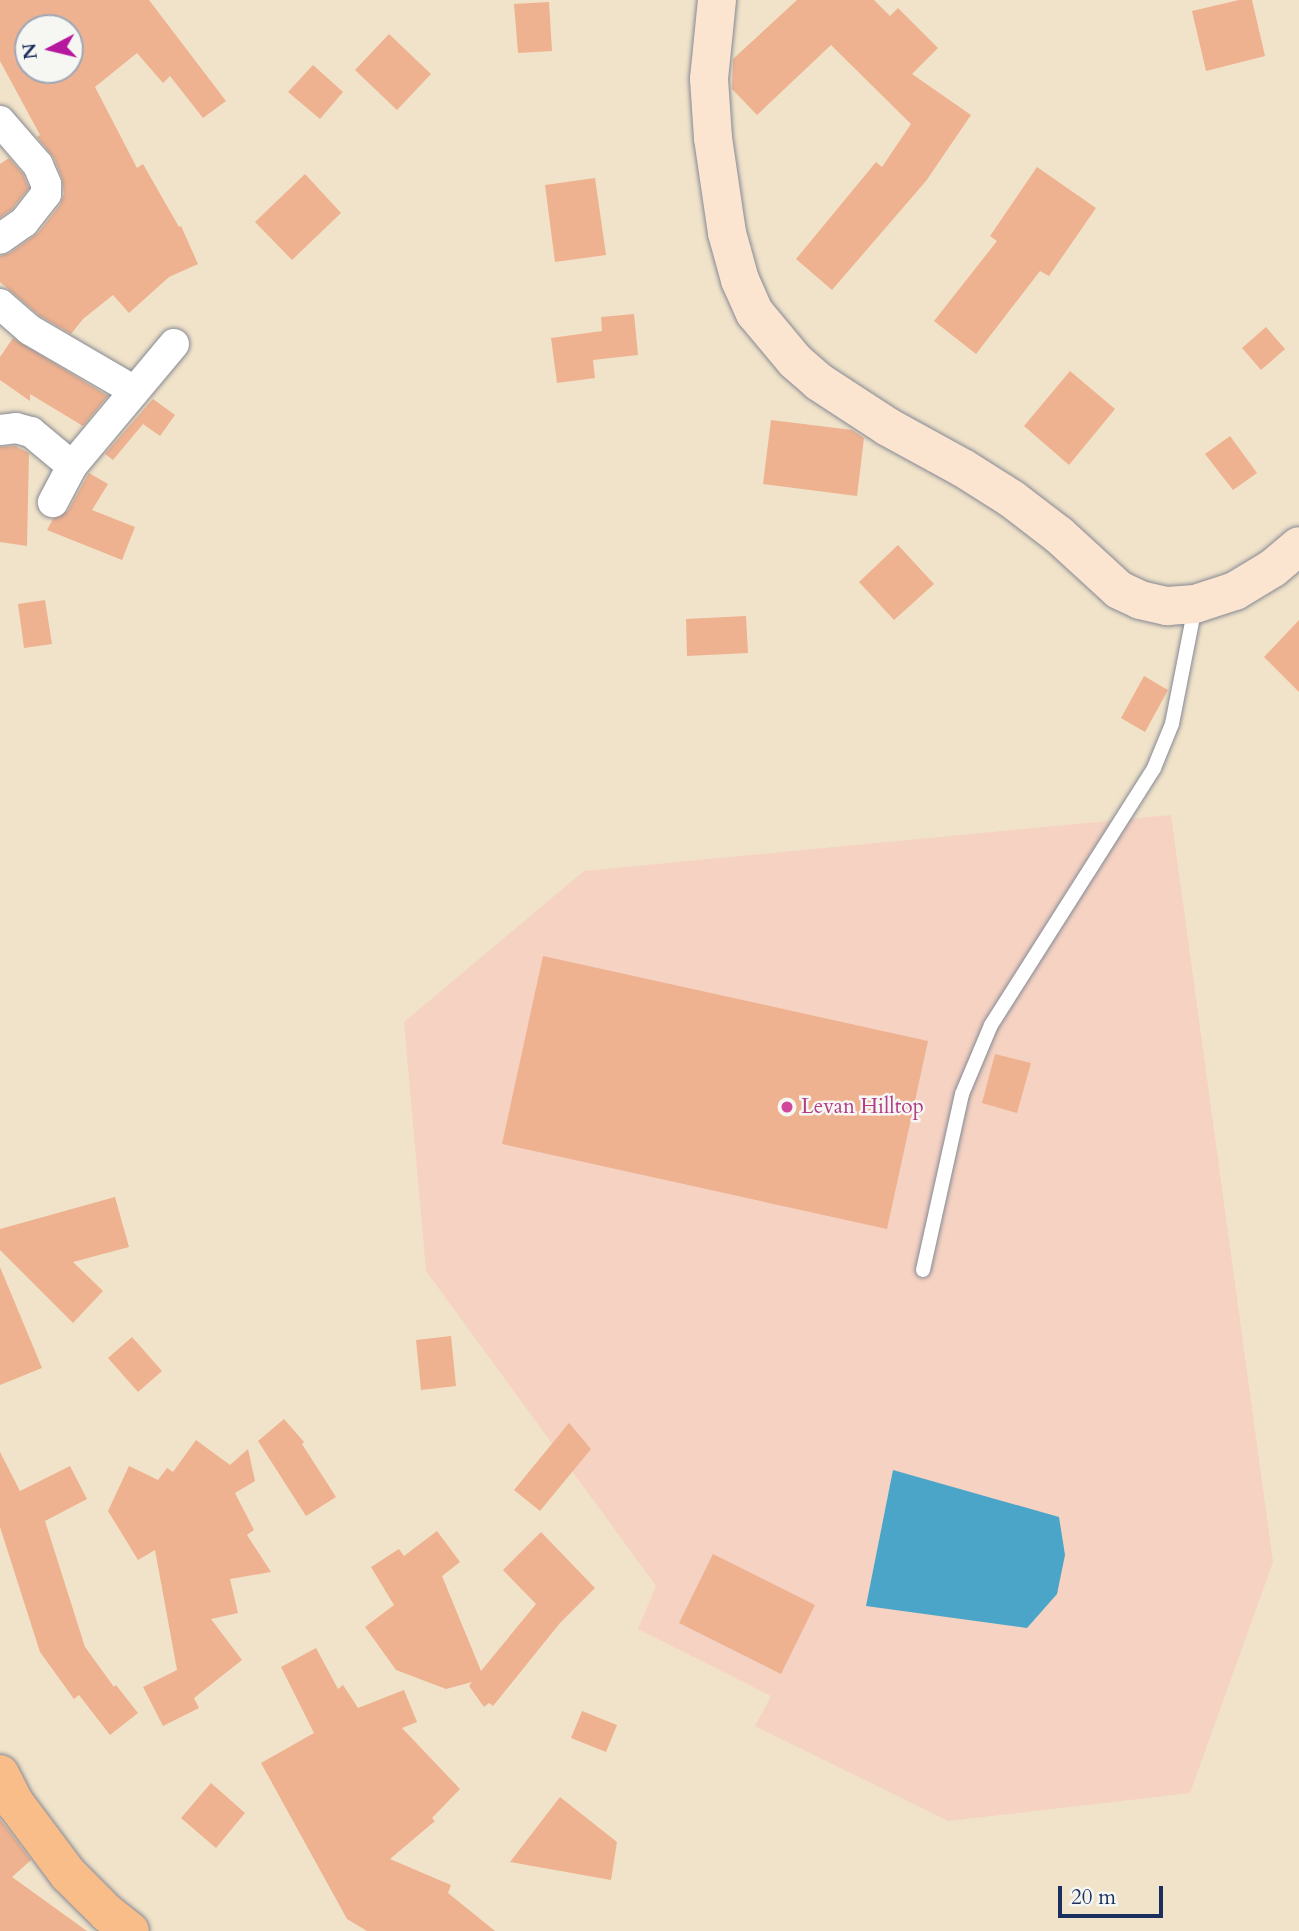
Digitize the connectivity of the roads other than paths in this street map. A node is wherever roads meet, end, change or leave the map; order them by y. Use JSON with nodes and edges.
{"nodes":[{"id":1,"x":718,"y":0,"type":"edge"},
{"id":2,"x":0,"y":121,"type":"edge"},
{"id":3,"x":0,"y":239,"type":"edge"},
{"id":4,"x":0,"y":304,"type":"edge"},
{"id":5,"x":174,"y":344,"type":"dead end"},
{"id":6,"x":135,"y":391,"type":"junction"},
{"id":7,"x":0,"y":430,"type":"edge"},
{"id":8,"x":72,"y":466,"type":"junction"},
{"id":9,"x":53,"y":502,"type":"dead end"},
{"id":10,"x":1299,"y":546,"type":"edge"},
{"id":11,"x":1195,"y":604,"type":"junction"},
{"id":12,"x":923,"y":1270,"type":"dead end"},
{"id":13,"x":0,"y":1774,"type":"edge"},
{"id":14,"x":130,"y":1931,"type":"edge"}],
"edges":[{"from":1,"to":11,"type":"street"},
{"from":2,"to":3,"type":"street"},
{"from":4,"to":6,"type":"street"},
{"from":5,"to":6,"type":"street"},
{"from":6,"to":8,"type":"street"},
{"from":7,"to":8,"type":"street"},
{"from":8,"to":9,"type":"street"},
{"from":10,"to":11,"type":"street"},
{"from":11,"to":12,"type":"lane"},
{"from":13,"to":14,"type":"highway"}]}
